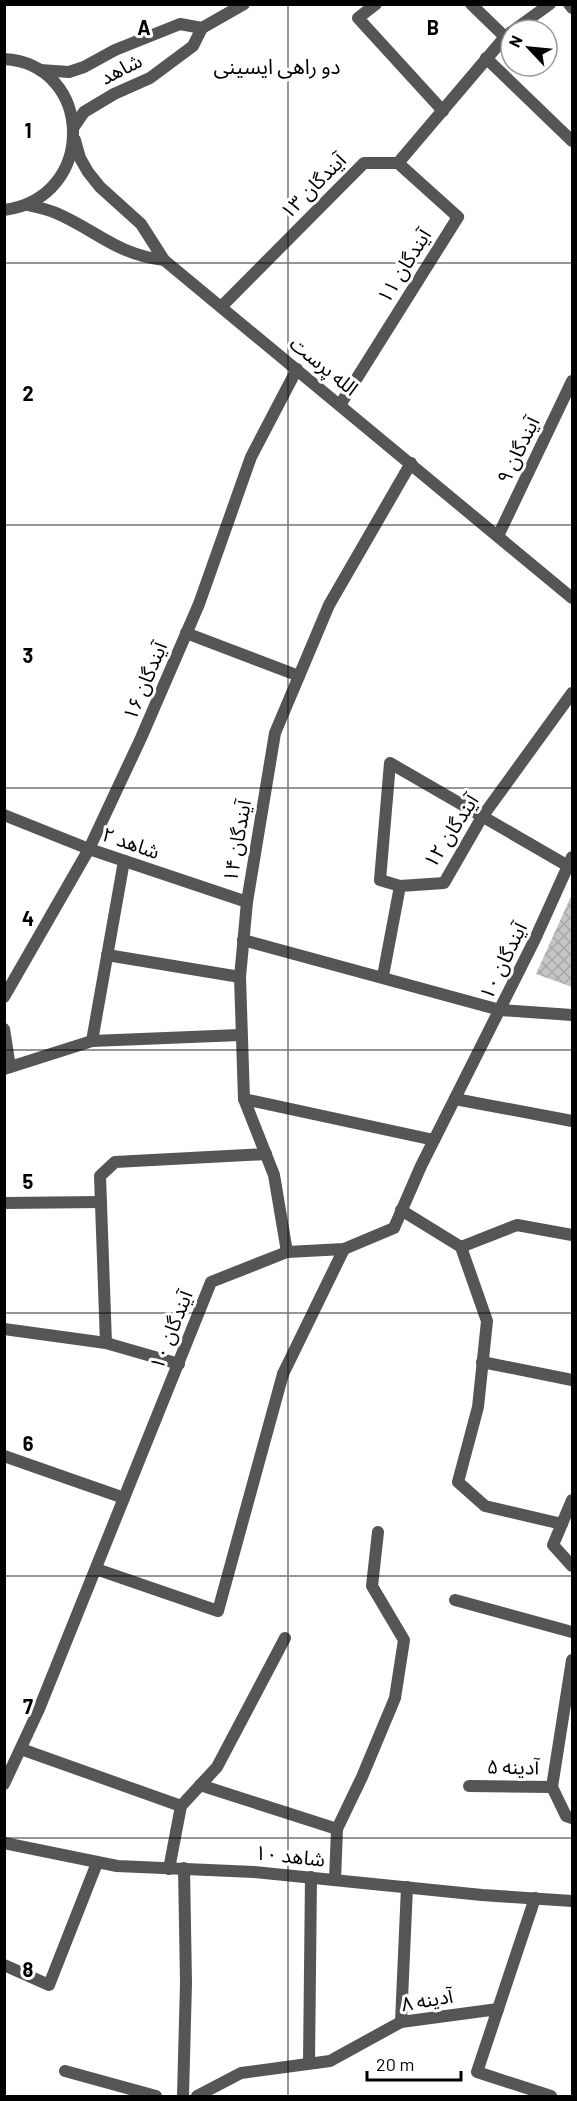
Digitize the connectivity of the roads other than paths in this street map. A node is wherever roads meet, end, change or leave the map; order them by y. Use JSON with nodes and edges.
{"nodes":[{"id":1,"x":244,"y":4,"type":"edge"},
{"id":2,"x":376,"y":4,"type":"edge"},
{"id":3,"x":471,"y":4,"type":"edge"},
{"id":4,"x":549,"y":4,"type":"edge"},
{"id":5,"x":569,"y":4,"type":"edge"},
{"id":6,"x":573,"y":8,"type":"edge"},
{"id":7,"x":530,"y":18,"type":"edge"},
{"id":8,"x":499,"y":25,"type":"edge"},
{"id":9,"x":202,"y":28,"type":"junction"},
{"id":10,"x":499,"y":44,"type":"edge"},
{"id":11,"x":7,"y":57,"type":"edge"},
{"id":12,"x":486,"y":58,"type":"junction"},
{"id":13,"x":38,"y":70,"type":"junction"},
{"id":14,"x":443,"y":111,"type":"junction"},
{"id":15,"x":74,"y":132,"type":"junction"},
{"id":16,"x":573,"y":141,"type":"edge"},
{"id":17,"x":398,"y":163,"type":"junction"},
{"id":18,"x":28,"y":205,"type":"junction"},
{"id":19,"x":4,"y":210,"type":"edge"},
{"id":20,"x":164,"y":260,"type":"junction"},
{"id":21,"x":220,"y":307,"type":"junction"},
{"id":22,"x":297,"y":369,"type":"junction"},
{"id":23,"x":573,"y":381,"type":"edge"},
{"id":24,"x":339,"y":405,"type":"junction"},
{"id":25,"x":411,"y":463,"type":"junction"},
{"id":26,"x":498,"y":536,"type":"junction"},
{"id":27,"x":573,"y":598,"type":"edge"},
{"id":28,"x":186,"y":633,"type":"junction"},
{"id":29,"x":299,"y":676,"type":"junction"},
{"id":30,"x":573,"y":693,"type":"edge"},
{"id":31,"x":4,"y":814,"type":"edge"},
{"id":32,"x":482,"y":817,"type":"junction"},
{"id":33,"x":89,"y":849,"type":"junction"},
{"id":34,"x":124,"y":861,"type":"junction"},
{"id":35,"x":570,"y":861,"type":"edge"},
{"id":36,"x":400,"y":886,"type":"junction"},
{"id":37,"x":247,"y":902,"type":"junction"},
{"id":38,"x":243,"y":940,"type":"junction"},
{"id":39,"x":107,"y":955,"type":"junction"},
{"id":40,"x":383,"y":976,"type":"junction"},
{"id":41,"x":240,"y":977,"type":"junction"},
{"id":42,"x":4,"y":997,"type":"edge"},
{"id":43,"x":500,"y":1010,"type":"junction"},
{"id":44,"x":573,"y":1015,"type":"edge"},
{"id":45,"x":4,"y":1029,"type":"edge"},
{"id":46,"x":240,"y":1035,"type":"junction"},
{"id":47,"x":92,"y":1041,"type":"junction"},
{"id":48,"x":7,"y":1068,"type":"edge"},
{"id":49,"x":244,"y":1099,"type":"junction"},
{"id":50,"x":455,"y":1099,"type":"junction"},
{"id":51,"x":573,"y":1121,"type":"edge"},
{"id":52,"x":434,"y":1140,"type":"junction"},
{"id":53,"x":266,"y":1154,"type":"junction"},
{"id":54,"x":101,"y":1202,"type":"junction"},
{"id":55,"x":4,"y":1203,"type":"edge"},
{"id":56,"x":401,"y":1210,"type":"junction"},
{"id":57,"x":573,"y":1235,"type":"edge"},
{"id":58,"x":461,"y":1247,"type":"junction"},
{"id":59,"x":344,"y":1249,"type":"junction"},
{"id":60,"x":287,"y":1252,"type":"junction"},
{"id":61,"x":4,"y":1329,"type":"edge"},
{"id":62,"x":106,"y":1343,"type":"junction"},
{"id":63,"x":482,"y":1362,"type":"junction"},
{"id":64,"x":178,"y":1364,"type":"junction"},
{"id":65,"x":573,"y":1380,"type":"edge"},
{"id":66,"x":4,"y":1456,"type":"edge"},
{"id":67,"x":124,"y":1498,"type":"junction"},
{"id":68,"x":573,"y":1500,"type":"edge"},
{"id":69,"x":562,"y":1524,"type":"junction"},
{"id":70,"x":378,"y":1532,"type":"dead end"},
{"id":71,"x":573,"y":1566,"type":"edge"},
{"id":72,"x":96,"y":1569,"type":"junction"},
{"id":73,"x":455,"y":1600,"type":"dead end"},
{"id":74,"x":573,"y":1632,"type":"edge"},
{"id":75,"x":285,"y":1638,"type":"dead end"},
{"id":76,"x":573,"y":1660,"type":"edge"},
{"id":77,"x":21,"y":1749,"type":"junction"},
{"id":78,"x":4,"y":1784,"type":"edge"},
{"id":79,"x":200,"y":1785,"type":"junction"},
{"id":80,"x":470,"y":1786,"type":"dead end"},
{"id":81,"x":552,"y":1787,"type":"junction"},
{"id":82,"x":181,"y":1806,"type":"junction"},
{"id":83,"x":573,"y":1818,"type":"edge"},
{"id":84,"x":337,"y":1829,"type":"junction"},
{"id":85,"x":4,"y":1844,"type":"edge"},
{"id":86,"x":97,"y":1863,"type":"junction"},
{"id":87,"x":184,"y":1868,"type":"junction"},
{"id":88,"x":169,"y":1869,"type":"junction"},
{"id":89,"x":311,"y":1877,"type":"junction"},
{"id":90,"x":334,"y":1880,"type":"junction"},
{"id":91,"x":407,"y":1887,"type":"junction"},
{"id":92,"x":535,"y":1898,"type":"junction"},
{"id":93,"x":573,"y":1901,"type":"edge"},
{"id":94,"x":4,"y":1965,"type":"edge"},
{"id":95,"x":498,"y":2009,"type":"junction"},
{"id":96,"x":401,"y":2022,"type":"junction"},
{"id":97,"x":309,"y":2064,"type":"junction"},
{"id":98,"x":65,"y":2072,"type":"dead end"},
{"id":99,"x":125,"y":2092,"type":"edge"},
{"id":100,"x":156,"y":2097,"type":"edge"},
{"id":101,"x":183,"y":2097,"type":"edge"},
{"id":102,"x":197,"y":2097,"type":"edge"},
{"id":103,"x":551,"y":2097,"type":"edge"}],
"edges":[{"from":1,"to":9,"type":"street","name":"شاهد"},
{"from":2,"to":14,"type":"street"},
{"from":3,"to":8,"type":"street"},
{"from":4,"to":7,"type":"street"},
{"from":5,"to":6,"type":"street"},
{"from":9,"to":13,"type":"street"},
{"from":9,"to":15,"type":"street","name":"شاهد"},
{"from":10,"to":12,"type":"street"},
{"from":11,"to":13,"type":"street"},
{"from":12,"to":14,"type":"street"},
{"from":12,"to":16,"type":"street"},
{"from":13,"to":15,"type":"street"},
{"from":14,"to":17,"type":"street"},
{"from":15,"to":18,"type":"street"},
{"from":15,"to":20,"type":"street"},
{"from":17,"to":21,"type":"street","name":"آیندگان ۱۳"},
{"from":17,"to":24,"type":"street","name":"آیندگان ۱۱"},
{"from":18,"to":19,"type":"street"},
{"from":18,"to":20,"type":"street","name":"الله پرست"},
{"from":20,"to":21,"type":"street","name":"الله پرست"},
{"from":21,"to":22,"type":"street","name":"الله پرست"},
{"from":22,"to":24,"type":"street","name":"الله پرست"},
{"from":22,"to":28,"type":"street","name":"آیندگان ۱۶"},
{"from":23,"to":26,"type":"street","name":"آیندگان ۹"},
{"from":24,"to":25,"type":"street","name":"الله پرست"},
{"from":25,"to":26,"type":"street","name":"الله پرست"},
{"from":25,"to":29,"type":"street","name":"آیندگان ۱۴"},
{"from":26,"to":27,"type":"street","name":"الله پرست"},
{"from":28,"to":29,"type":"street"},
{"from":28,"to":33,"type":"street","name":"آیندگان ۱۶"},
{"from":29,"to":37,"type":"street","name":"آیندگان ۱۴"},
{"from":30,"to":32,"type":"street","name":"آیندگان ۱۲"},
{"from":31,"to":33,"type":"street","name":"شاهد ۲"},
{"from":32,"to":35,"type":"street"},
{"from":32,"to":36,"type":"street","name":"آیندگان ۱۲"},
{"from":32,"to":36,"type":"street"},
{"from":33,"to":34,"type":"street","name":"شاهد ۲"},
{"from":33,"to":42,"type":"street","name":"آیندگان ۱۶"},
{"from":34,"to":37,"type":"street","name":"شاهد ۲"},
{"from":34,"to":39,"type":"street"},
{"from":35,"to":43,"type":"street","name":"آیندگان ۱۰"},
{"from":36,"to":40,"type":"street"},
{"from":37,"to":38,"type":"street","name":"آیندگان ۱۴"},
{"from":38,"to":40,"type":"street"},
{"from":38,"to":41,"type":"street","name":"آیندگان ۱۴"},
{"from":39,"to":41,"type":"street"},
{"from":39,"to":47,"type":"street"},
{"from":40,"to":43,"type":"street"},
{"from":41,"to":46,"type":"street","name":"آیندگان ۱۴"},
{"from":43,"to":44,"type":"street"},
{"from":43,"to":50,"type":"street","name":"آیندگان ۱۰"},
{"from":45,"to":48,"type":"street"},
{"from":46,"to":47,"type":"street"},
{"from":46,"to":49,"type":"street","name":"آیندگان ۱۴"},
{"from":47,"to":48,"type":"street"},
{"from":49,"to":52,"type":"street"},
{"from":49,"to":53,"type":"street","name":"آیندگان ۱۴"},
{"from":50,"to":51,"type":"street"},
{"from":50,"to":52,"type":"street","name":"آیندگان ۱۰"},
{"from":52,"to":56,"type":"street","name":"آیندگان ۱۰"},
{"from":53,"to":54,"type":"street"},
{"from":53,"to":60,"type":"street","name":"آیندگان ۱۴"},
{"from":54,"to":55,"type":"street"},
{"from":54,"to":62,"type":"street"},
{"from":56,"to":58,"type":"street"},
{"from":56,"to":59,"type":"street","name":"آیندگان ۱۰"},
{"from":57,"to":58,"type":"street"},
{"from":58,"to":63,"type":"street"},
{"from":59,"to":60,"type":"street","name":"آیندگان ۱۰"},
{"from":59,"to":72,"type":"street"},
{"from":60,"to":64,"type":"street","name":"آیندگان ۱۰"},
{"from":61,"to":62,"type":"street"},
{"from":62,"to":64,"type":"street"},
{"from":63,"to":65,"type":"street"},
{"from":63,"to":69,"type":"street"},
{"from":64,"to":67,"type":"street","name":"آیندگان ۱۰"},
{"from":66,"to":67,"type":"street"},
{"from":67,"to":72,"type":"street","name":"آیندگان ۱۰"},
{"from":68,"to":69,"type":"street"},
{"from":69,"to":71,"type":"street"},
{"from":70,"to":84,"type":"street"},
{"from":72,"to":77,"type":"street","name":"آیندگان ۱۰"},
{"from":73,"to":74,"type":"street"},
{"from":75,"to":79,"type":"street"},
{"from":76,"to":81,"type":"street"},
{"from":77,"to":78,"type":"street","name":"آیندگان ۱۰"},
{"from":77,"to":82,"type":"street"},
{"from":79,"to":82,"type":"street"},
{"from":79,"to":84,"type":"street"},
{"from":80,"to":81,"type":"street","name":"آدینه ۵"},
{"from":81,"to":83,"type":"street","name":"آدینه ۵"},
{"from":82,"to":88,"type":"street"},
{"from":84,"to":90,"type":"street"},
{"from":85,"to":86,"type":"street","name":"شاهد ۱۰"},
{"from":86,"to":88,"type":"street","name":"شاهد ۱۰"},
{"from":86,"to":94,"type":"street"},
{"from":87,"to":88,"type":"street","name":"شاهد ۱۰"},
{"from":87,"to":89,"type":"street","name":"شاهد ۱۰"},
{"from":87,"to":101,"type":"street"},
{"from":89,"to":90,"type":"street","name":"شاهد ۱۰"},
{"from":89,"to":97,"type":"street"},
{"from":90,"to":91,"type":"street","name":"شاهد ۱۰"},
{"from":91,"to":92,"type":"street","name":"شاهد ۱۰"},
{"from":91,"to":96,"type":"street"},
{"from":92,"to":93,"type":"street","name":"شاهد ۱۰"},
{"from":92,"to":95,"type":"street"},
{"from":95,"to":96,"type":"street","name":"آدینه ۸"},
{"from":95,"to":103,"type":"street"},
{"from":96,"to":97,"type":"street","name":"آدینه ۸"},
{"from":97,"to":102,"type":"street","name":"آدینه ۸"},
{"from":98,"to":99,"type":"street"},
{"from":99,"to":100,"type":"street"}]}
